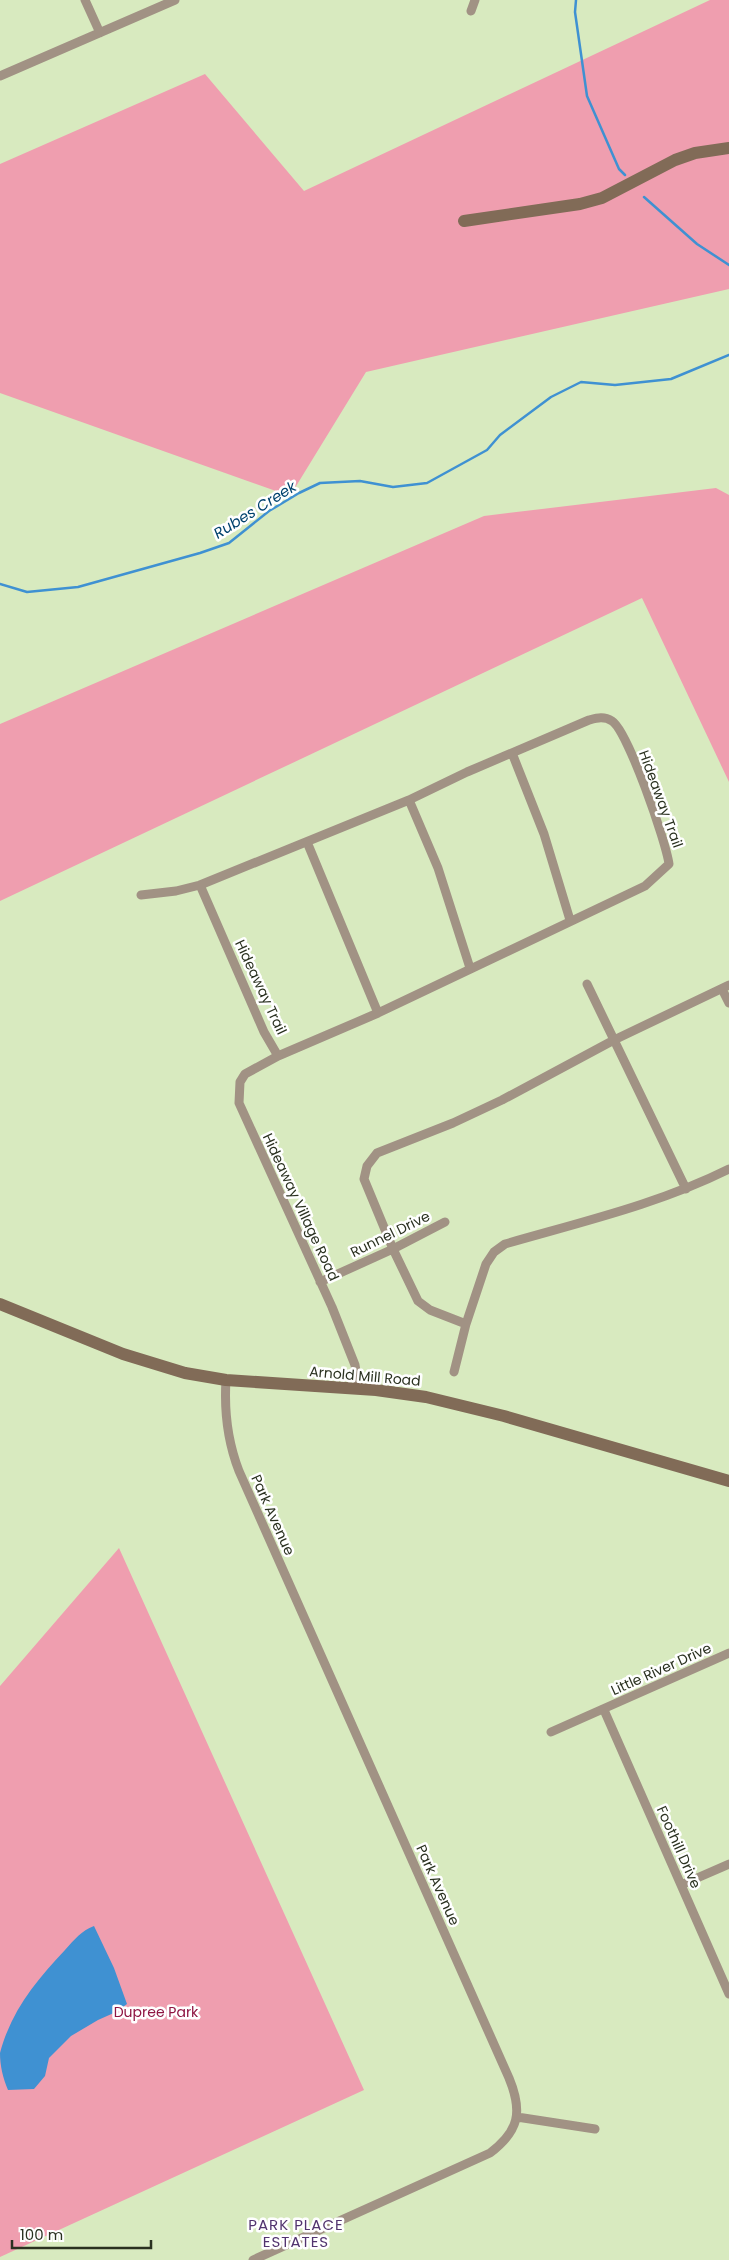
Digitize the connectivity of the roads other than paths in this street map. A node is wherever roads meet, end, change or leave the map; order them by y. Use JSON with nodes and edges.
{"nodes":[{"id":1,"x":85,"y":0,"type":"edge"},
{"id":2,"x":175,"y":0,"type":"edge"},
{"id":3,"x":475,"y":0,"type":"edge"},
{"id":4,"x":471,"y":11,"type":"dead end"},
{"id":5,"x":100,"y":33,"type":"junction"},
{"id":6,"x":0,"y":76,"type":"edge"},
{"id":7,"x":729,"y":148,"type":"edge"},
{"id":8,"x":464,"y":221,"type":"dead end"},
{"id":9,"x":512,"y":753,"type":"junction"},
{"id":10,"x":409,"y":800,"type":"junction"},
{"id":11,"x":307,"y":842,"type":"junction"},
{"id":12,"x":200,"y":885,"type":"junction"},
{"id":13,"x":142,"y":895,"type":"dead end"},
{"id":14,"x":570,"y":920,"type":"junction"},
{"id":15,"x":470,"y":968,"type":"junction"},
{"id":16,"x":587,"y":984,"type":"dead end"},
{"id":17,"x":726,"y":987,"type":"edge"},
{"id":18,"x":729,"y":1003,"type":"edge"},
{"id":19,"x":378,"y":1012,"type":"junction"},
{"id":20,"x":614,"y":1040,"type":"junction"},
{"id":21,"x":278,"y":1056,"type":"junction"},
{"id":22,"x":729,"y":1169,"type":"edge"},
{"id":23,"x":686,"y":1189,"type":"junction"},
{"id":24,"x":445,"y":1222,"type":"dead end"},
{"id":25,"x":393,"y":1249,"type":"junction"},
{"id":26,"x":320,"y":1282,"type":"junction"},
{"id":27,"x":0,"y":1304,"type":"edge"},
{"id":28,"x":466,"y":1324,"type":"junction"},
{"id":29,"x":454,"y":1372,"type":"dead end"},
{"id":30,"x":226,"y":1380,"type":"junction"},
{"id":31,"x":360,"y":1389,"type":"junction"},
{"id":32,"x":729,"y":1481,"type":"edge"},
{"id":33,"x":729,"y":1654,"type":"edge"},
{"id":34,"x":604,"y":1710,"type":"junction"},
{"id":35,"x":551,"y":1732,"type":"dead end"},
{"id":36,"x":729,"y":1864,"type":"edge"},
{"id":37,"x":681,"y":1885,"type":"junction"},
{"id":38,"x":729,"y":1994,"type":"edge"},
{"id":39,"x":517,"y":2117,"type":"junction"},
{"id":40,"x":595,"y":2130,"type":"dead end"},
{"id":41,"x":253,"y":2260,"type":"edge"}],
"edges":[{"from":1,"to":5,"type":"street"},
{"from":2,"to":5,"type":"street"},
{"from":3,"to":4,"type":"street"},
{"from":5,"to":6,"type":"street"},
{"from":7,"to":8,"type":"main road"},
{"from":9,"to":10,"type":"street","name":"Hideaway Trail"},
{"from":9,"to":14,"type":"street"},
{"from":9,"to":14,"type":"street","name":"Hideaway Trail"},
{"from":10,"to":11,"type":"street","name":"Hideaway Trail"},
{"from":10,"to":15,"type":"street"},
{"from":11,"to":12,"type":"street","name":"Hideaway Trail"},
{"from":11,"to":19,"type":"street"},
{"from":12,"to":13,"type":"street"},
{"from":12,"to":21,"type":"street","name":"Hideaway Trail"},
{"from":14,"to":15,"type":"street","name":"Hideaway Trail"},
{"from":15,"to":19,"type":"street","name":"Hideaway Trail"},
{"from":16,"to":20,"type":"street"},
{"from":17,"to":18,"type":"street"},
{"from":17,"to":20,"type":"street"},
{"from":19,"to":21,"type":"street","name":"Hideaway Trail"},
{"from":20,"to":23,"type":"street"},
{"from":20,"to":25,"type":"street"},
{"from":21,"to":26,"type":"street","name":"Hideaway Village Road"},
{"from":22,"to":23,"type":"street"},
{"from":23,"to":28,"type":"street"},
{"from":24,"to":25,"type":"street","name":"Runnel Drive"},
{"from":25,"to":26,"type":"street","name":"Runnel Drive"},
{"from":25,"to":28,"type":"street"},
{"from":26,"to":31,"type":"street","name":"Hideaway Village Road"},
{"from":27,"to":30,"type":"main road","name":"Arnold Mill Road"},
{"from":28,"to":29,"type":"street"},
{"from":30,"to":31,"type":"main road","name":"Arnold Mill Road"},
{"from":30,"to":39,"type":"street","name":"Park Avenue"},
{"from":31,"to":32,"type":"main road","name":"Arnold Mill Road"},
{"from":33,"to":34,"type":"street","name":"Little River Drive"},
{"from":34,"to":35,"type":"street","name":"Little River Drive"},
{"from":34,"to":37,"type":"street","name":"Foothill Drive"},
{"from":36,"to":37,"type":"street"},
{"from":37,"to":38,"type":"street","name":"Foothill Drive"},
{"from":39,"to":40,"type":"street"},
{"from":39,"to":41,"type":"street"}]}
